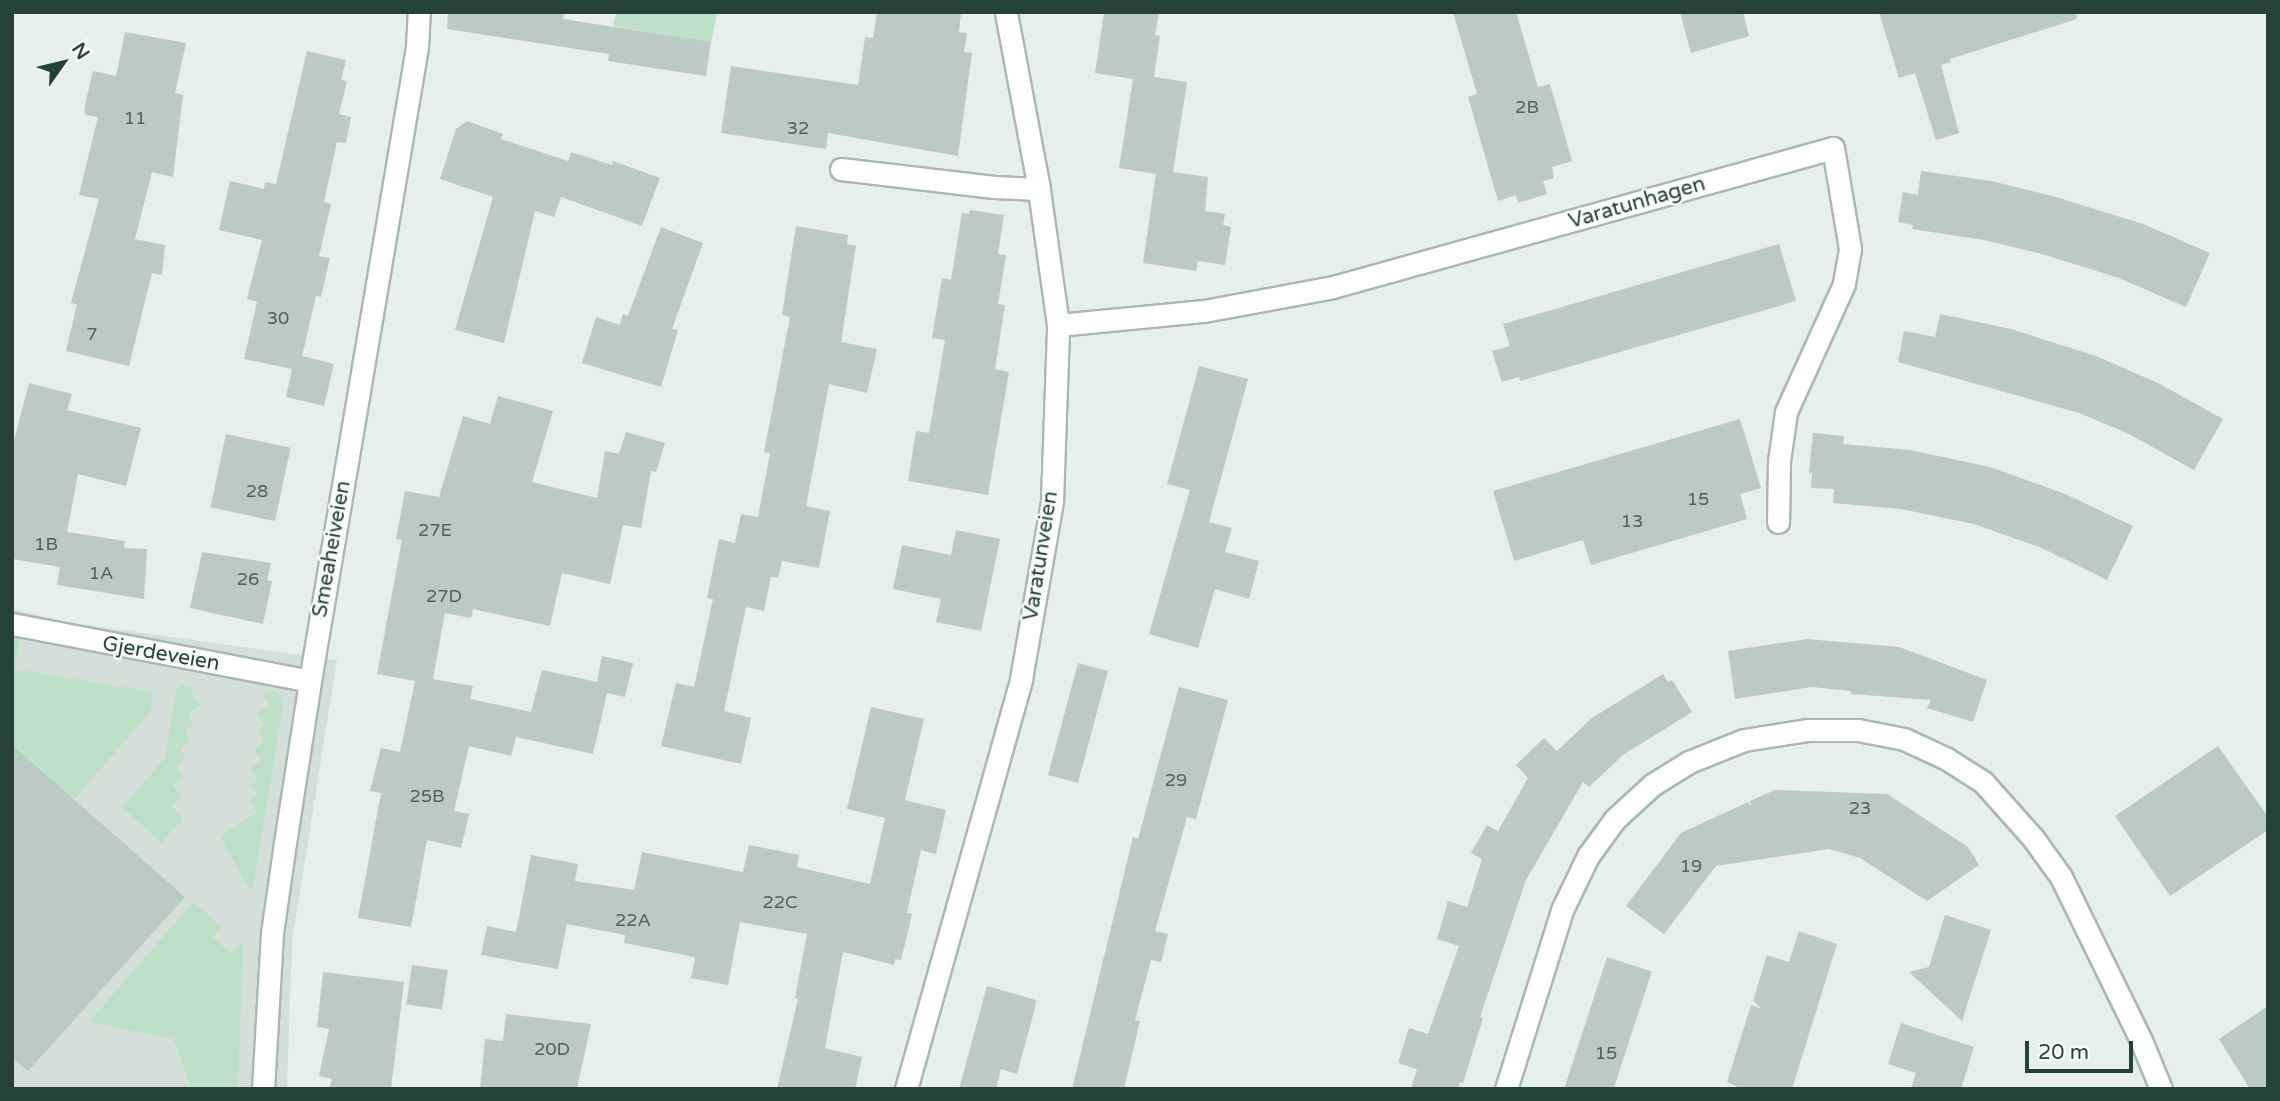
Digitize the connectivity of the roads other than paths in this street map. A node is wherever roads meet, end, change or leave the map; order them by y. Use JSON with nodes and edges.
{"nodes":[{"id":1,"x":419,"y":12,"type":"edge"},
{"id":2,"x":1006,"y":12,"type":"edge"},
{"id":3,"x":841,"y":169,"type":"dead end"},
{"id":4,"x":1040,"y":189,"type":"junction"},
{"id":5,"x":1058,"y":325,"type":"junction"},
{"id":6,"x":1778,"y":522,"type":"dead end"},
{"id":7,"x":12,"y":624,"type":"edge"},
{"id":8,"x":310,"y":681,"type":"junction"},
{"id":9,"x":263,"y":1089,"type":"edge"},
{"id":10,"x":906,"y":1089,"type":"edge"},
{"id":11,"x":1506,"y":1089,"type":"edge"},
{"id":12,"x":2161,"y":1089,"type":"edge"}],
"edges":[{"from":1,"to":8,"type":"street","name":"Smeaheiveien"},
{"from":2,"to":4,"type":"street","name":"Varatunveien"},
{"from":3,"to":4,"type":"street"},
{"from":4,"to":5,"type":"street","name":"Varatunveien"},
{"from":5,"to":6,"type":"street","name":"Varatunhagen"},
{"from":5,"to":10,"type":"street","name":"Varatunveien"},
{"from":7,"to":8,"type":"street","name":"Gjerdeveien"},
{"from":8,"to":9,"type":"street","name":"Smeaheiveien"},
{"from":11,"to":12,"type":"street"}]}
